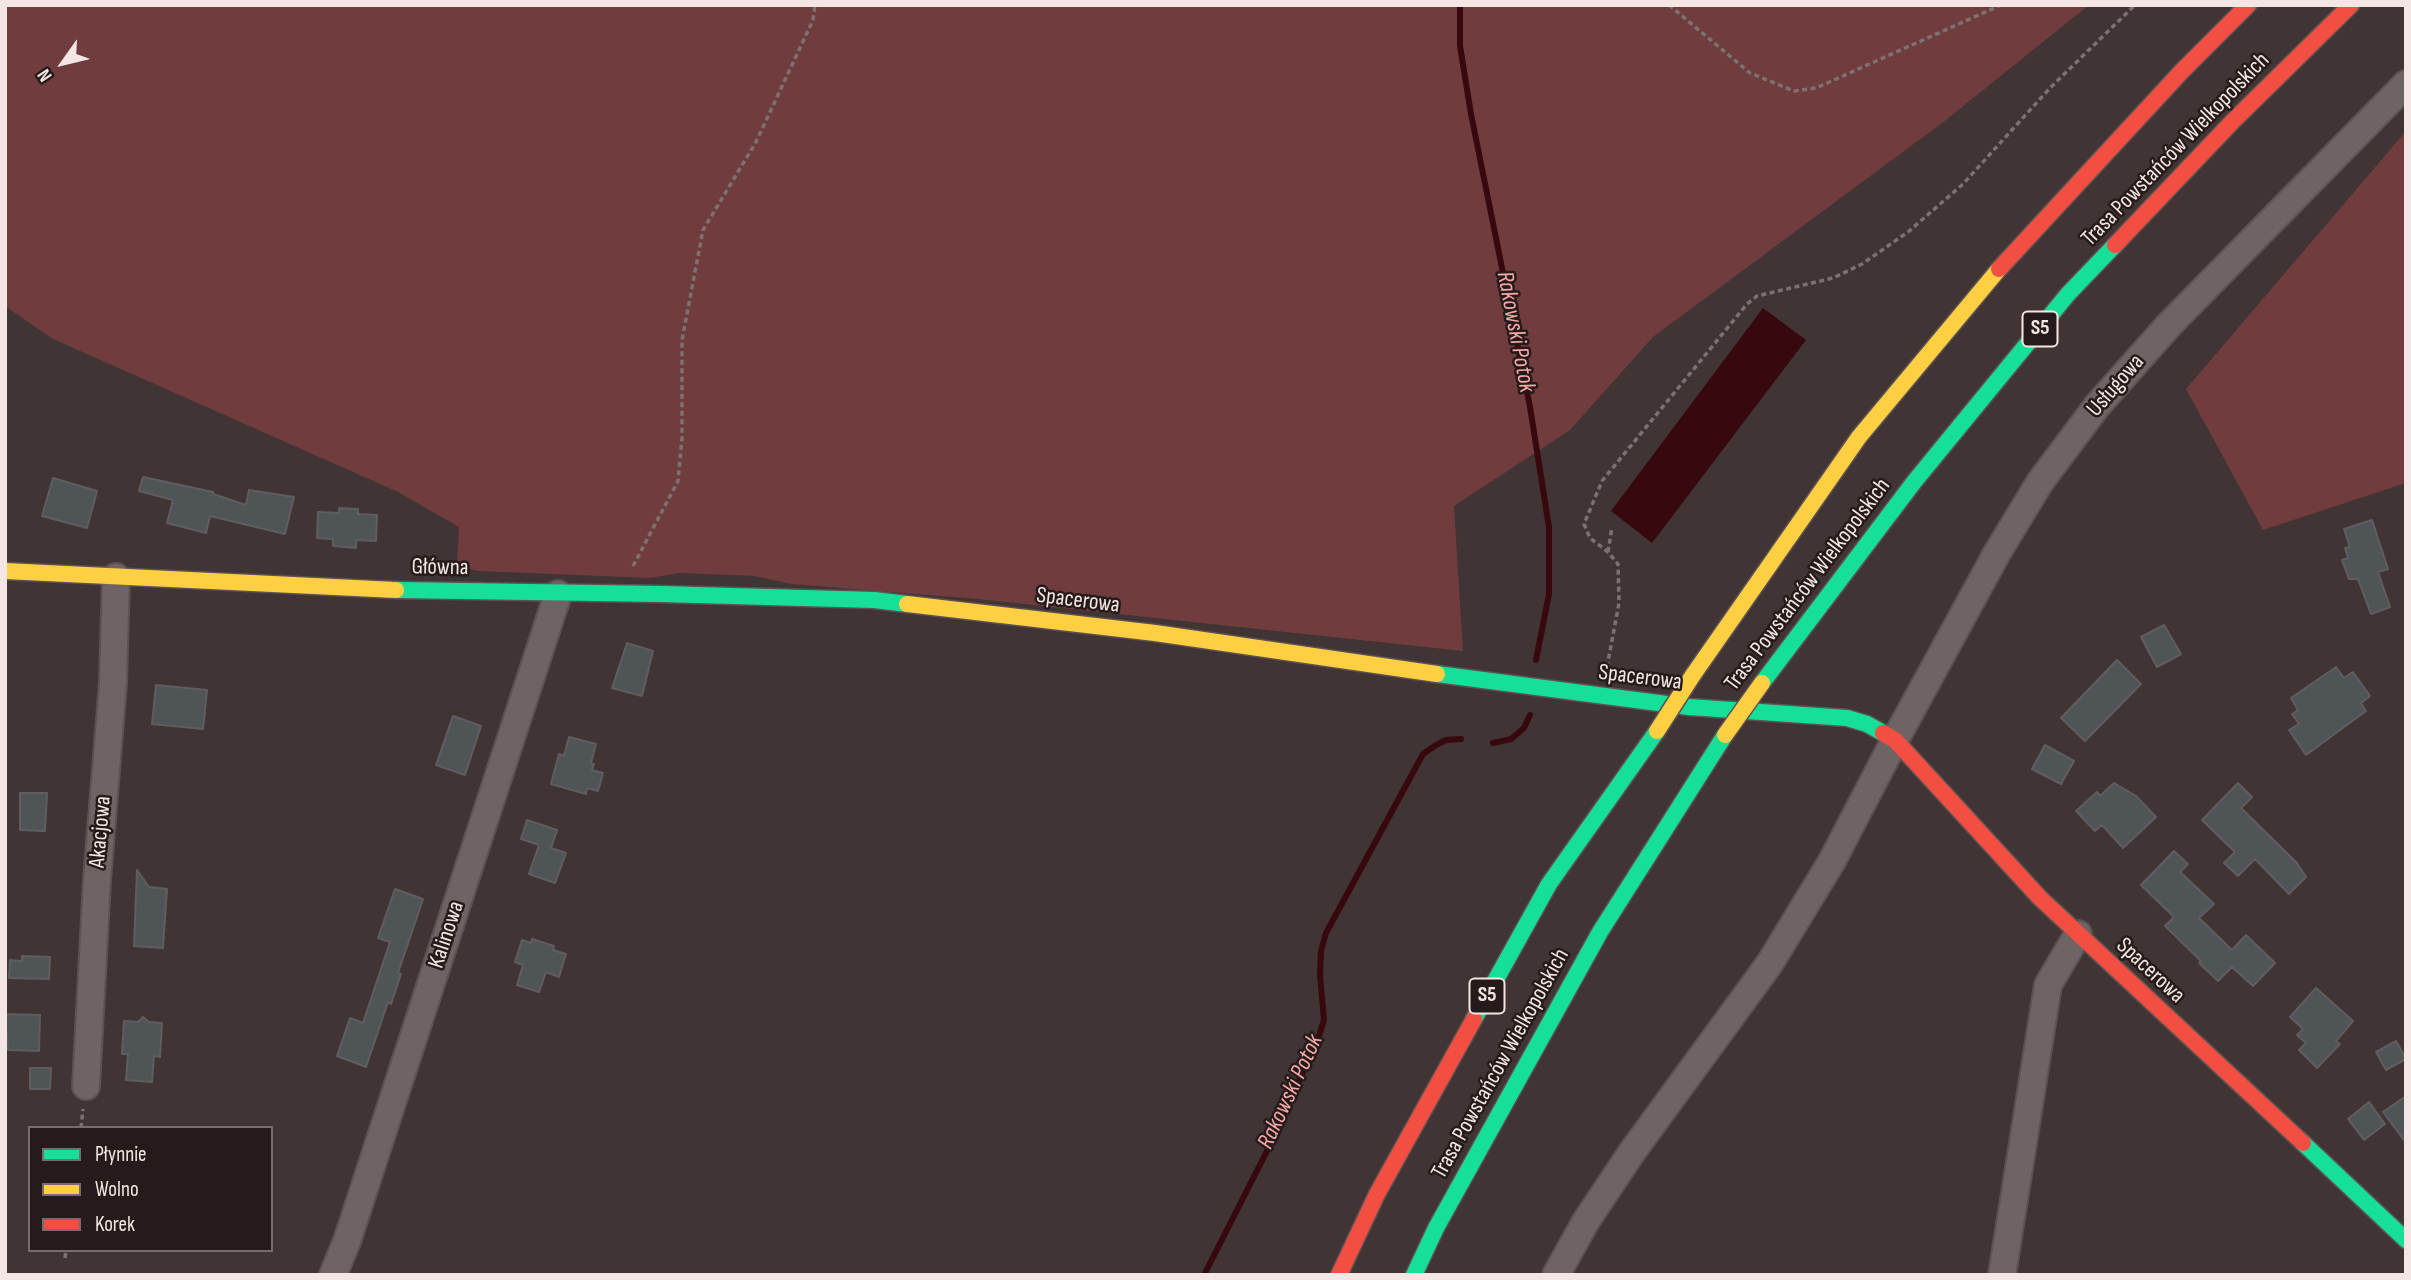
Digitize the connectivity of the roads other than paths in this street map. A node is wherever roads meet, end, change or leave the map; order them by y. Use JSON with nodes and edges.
{"nodes":[{"id":1,"x":2248,"y":5,"type":"edge"},
{"id":2,"x":2351,"y":5,"type":"edge"},
{"id":3,"x":2406,"y":83,"type":"edge"},
{"id":4,"x":5,"y":571,"type":"edge"},
{"id":5,"x":116,"y":577,"type":"junction"},
{"id":6,"x":558,"y":594,"type":"junction"},
{"id":7,"x":874,"y":600,"type":"joint"},
{"id":8,"x":1895,"y":740,"type":"junction"},
{"id":9,"x":2078,"y":934,"type":"junction"},
{"id":10,"x":86,"y":1086,"type":"dead end"},
{"id":11,"x":2406,"y":1240,"type":"edge"},
{"id":12,"x":333,"y":1275,"type":"edge"},
{"id":13,"x":1339,"y":1275,"type":"edge"},
{"id":14,"x":1415,"y":1275,"type":"edge"},
{"id":15,"x":1556,"y":1275,"type":"edge"},
{"id":16,"x":2002,"y":1275,"type":"edge"}],
"edges":[{"from":1,"to":13,"type":"main road","name":"Trasa Powstańców Wielkopolskich","number":"S5","bridge":true},
{"from":2,"to":14,"type":"main road","name":"Trasa Powstańców Wielkopolskich","number":"S5","bridge":true},
{"from":3,"to":8,"type":"street","name":"Usługowa"},
{"from":4,"to":5,"type":"main road","name":"Główna"},
{"from":5,"to":6,"type":"main road","name":"Główna"},
{"from":5,"to":10,"type":"street","name":"Akacjowa"},
{"from":6,"to":7,"type":"main road","name":"Główna"},
{"from":6,"to":12,"type":"street","name":"Kalinowa"},
{"from":7,"to":8,"type":"main road","name":"Spacerowa"},
{"from":8,"to":9,"type":"main road","name":"Spacerowa"},
{"from":8,"to":15,"type":"street","name":"Usługowa"},
{"from":9,"to":11,"type":"main road","name":"Spacerowa"},
{"from":9,"to":16,"type":"street"}]}
